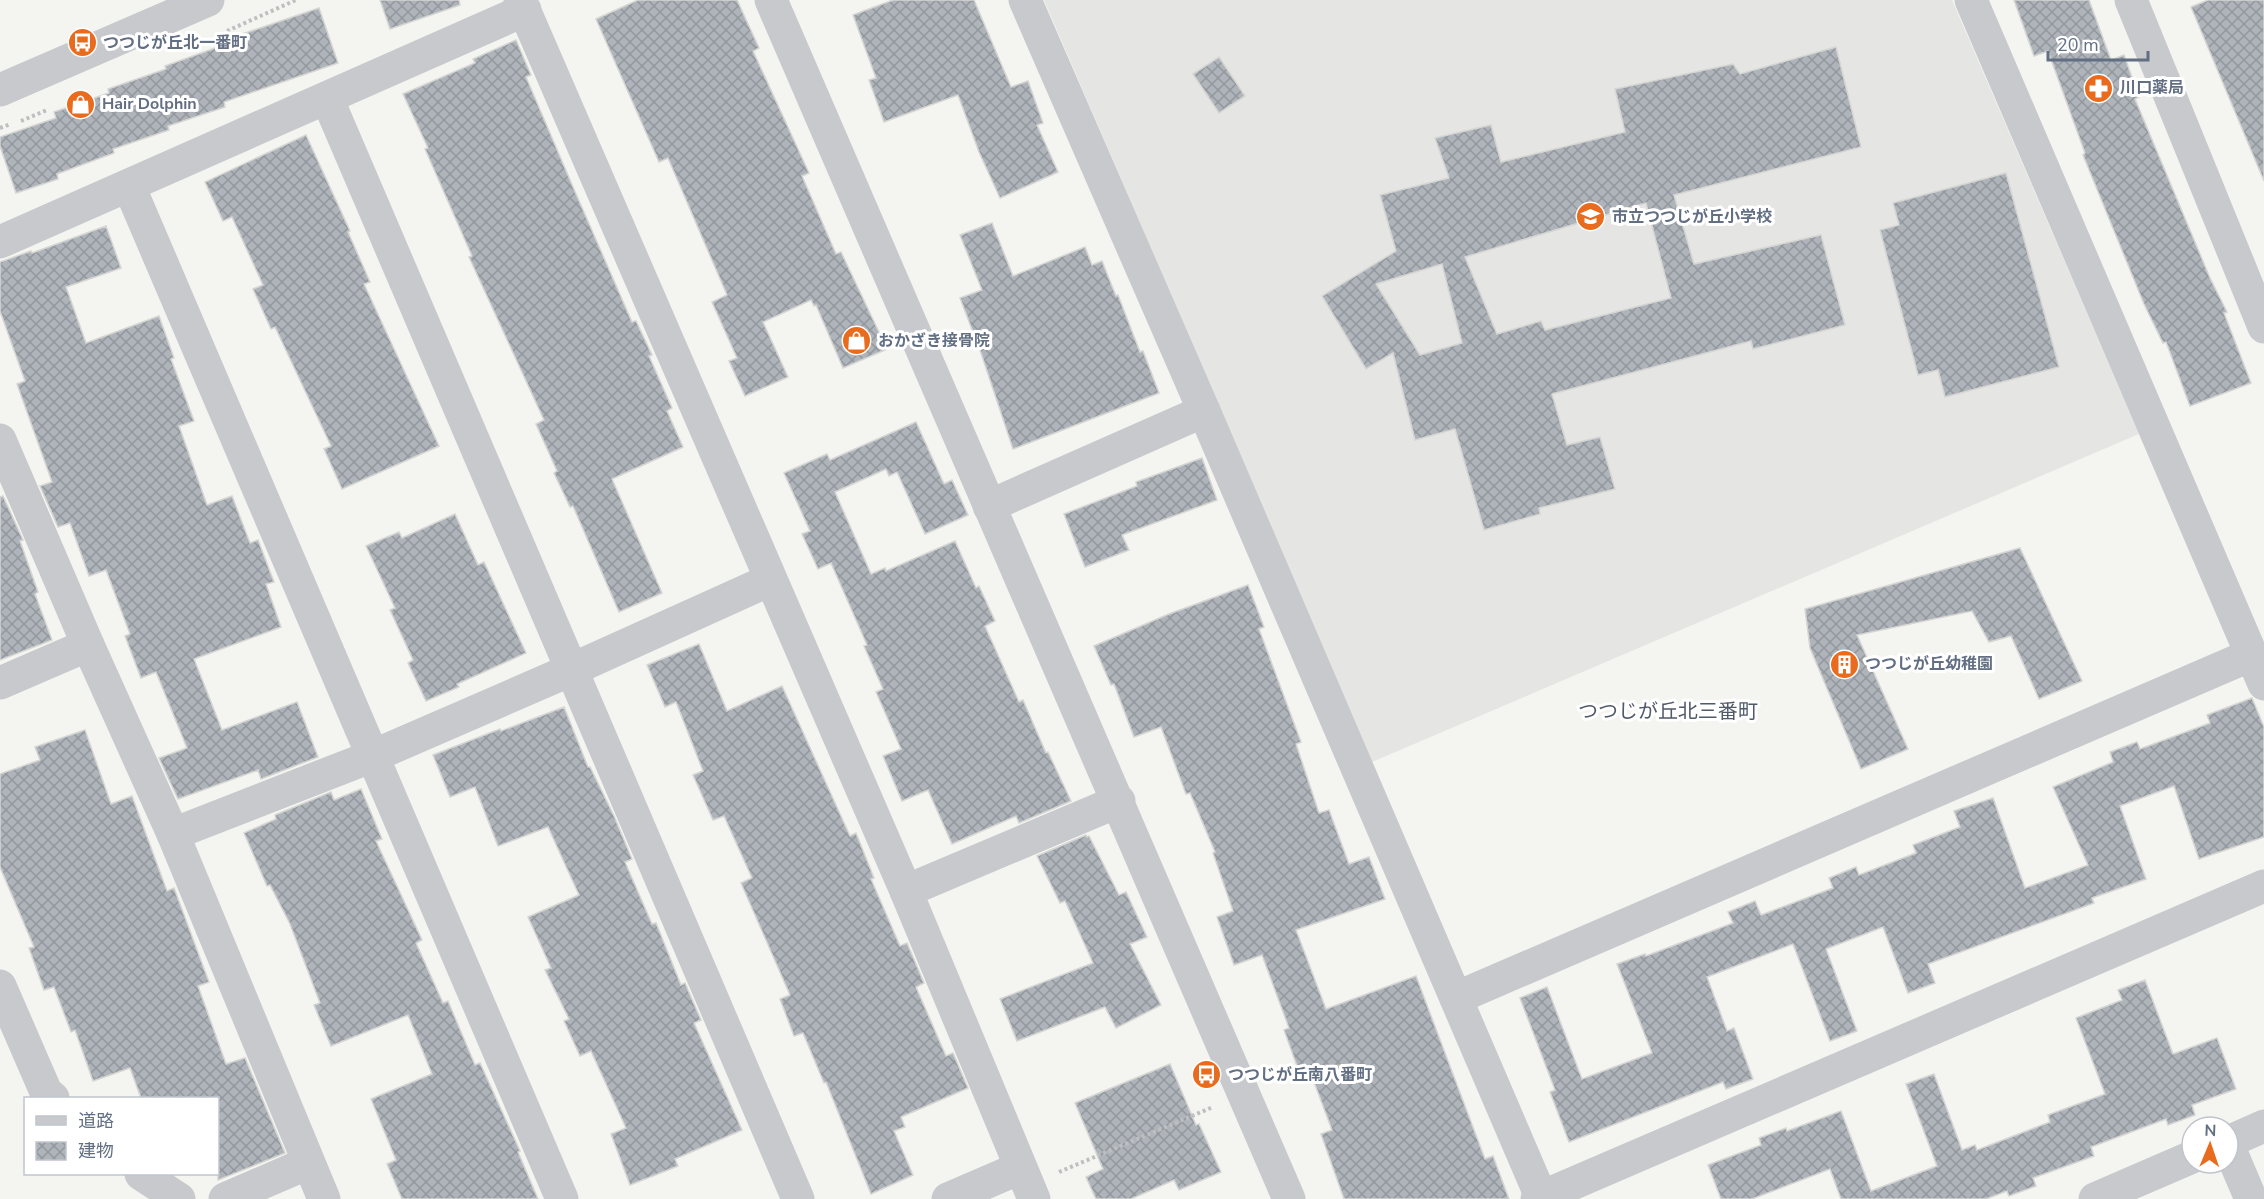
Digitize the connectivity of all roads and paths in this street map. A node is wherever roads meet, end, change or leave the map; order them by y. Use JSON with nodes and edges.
{"nodes":[{"id":1,"x":208,"y":0,"type":"edge"},
{"id":2,"x":771,"y":0,"type":"edge"},
{"id":3,"x":1025,"y":0,"type":"edge"},
{"id":4,"x":1971,"y":0,"type":"edge"},
{"id":5,"x":2131,"y":0,"type":"edge"},
{"id":6,"x":523,"y":5,"type":"edge"},
{"id":7,"x":0,"y":90,"type":"edge"},
{"id":8,"x":327,"y":98,"type":"junction"},
{"id":9,"x":129,"y":186,"type":"junction"},
{"id":10,"x":0,"y":242,"type":"edge"},
{"id":11,"x":2264,"y":327,"type":"edge"},
{"id":12,"x":1204,"y":411,"type":"junction"},
{"id":13,"x":0,"y":440,"type":"edge"},
{"id":14,"x":989,"y":506,"type":"junction"},
{"id":15,"x":770,"y":580,"type":"junction"},
{"id":16,"x":88,"y":645,"type":"junction"},
{"id":17,"x":573,"y":669,"type":"junction"},
{"id":18,"x":2258,"y":670,"type":"edge"},
{"id":19,"x":0,"y":683,"type":"edge"},
{"id":20,"x":373,"y":756,"type":"junction"},
{"id":21,"x":1119,"y":801,"type":"junction"},
{"id":22,"x":173,"y":834,"type":"junction"},
{"id":23,"x":2264,"y":886,"type":"edge"},
{"id":24,"x":906,"y":891,"type":"junction"},
{"id":25,"x":0,"y":986,"type":"edge"},
{"id":26,"x":1456,"y":998,"type":"junction"},
{"id":27,"x":1244,"y":1094,"type":"junction"},
{"id":28,"x":52,"y":1097,"type":"edge"},
{"id":29,"x":2264,"y":1126,"type":"edge"},
{"id":30,"x":2240,"y":1137,"type":"edge"},
{"id":31,"x":2180,"y":1162,"type":"edge"},
{"id":32,"x":308,"y":1163,"type":"junction"},
{"id":33,"x":2240,"y":1172,"type":"edge"},
{"id":34,"x":144,"y":1175,"type":"edge"},
{"id":35,"x":1028,"y":1184,"type":"edge"},
{"id":36,"x":1540,"y":1198,"type":"edge"},
{"id":37,"x":179,"y":1199,"type":"edge"},
{"id":38,"x":225,"y":1199,"type":"edge"},
{"id":39,"x":324,"y":1199,"type":"edge"},
{"id":40,"x":562,"y":1199,"type":"edge"},
{"id":41,"x":798,"y":1199,"type":"edge"},
{"id":42,"x":948,"y":1199,"type":"edge"},
{"id":43,"x":1289,"y":1199,"type":"edge"},
{"id":44,"x":2095,"y":1199,"type":"edge"},
{"id":45,"x":2251,"y":1199,"type":"edge"}],
"edges":[{"from":1,"to":7,"type":"street"},
{"from":2,"to":14,"type":"street"},
{"from":3,"to":12,"type":"street"},
{"from":4,"to":18,"type":"street"},
{"from":5,"to":11,"type":"street"},
{"from":6,"to":8,"type":"street"},
{"from":6,"to":15,"type":"street"},
{"from":8,"to":9,"type":"street"},
{"from":8,"to":17,"type":"street"},
{"from":9,"to":10,"type":"street"},
{"from":9,"to":20,"type":"street"},
{"from":12,"to":14,"type":"street"},
{"from":12,"to":26,"type":"street"},
{"from":13,"to":16,"type":"street"},
{"from":14,"to":21,"type":"street"},
{"from":15,"to":17,"type":"street"},
{"from":15,"to":24,"type":"street"},
{"from":16,"to":19,"type":"street"},
{"from":16,"to":22,"type":"street"},
{"from":17,"to":20,"type":"street"},
{"from":17,"to":41,"type":"street"},
{"from":18,"to":26,"type":"street"},
{"from":20,"to":22,"type":"street"},
{"from":20,"to":40,"type":"street"},
{"from":21,"to":24,"type":"street"},
{"from":21,"to":27,"type":"street"},
{"from":22,"to":32,"type":"street"},
{"from":23,"to":36,"type":"street"},
{"from":24,"to":35,"type":"street"},
{"from":25,"to":28,"type":"street"},
{"from":26,"to":36,"type":"street"},
{"from":27,"to":35,"type":"path"},
{"from":27,"to":43,"type":"street"},
{"from":29,"to":30,"type":"street"},
{"from":31,"to":44,"type":"street"},
{"from":32,"to":38,"type":"street"},
{"from":32,"to":39,"type":"street"},
{"from":33,"to":45,"type":"street"},
{"from":34,"to":37,"type":"street"},
{"from":35,"to":42,"type":"street"}]}
